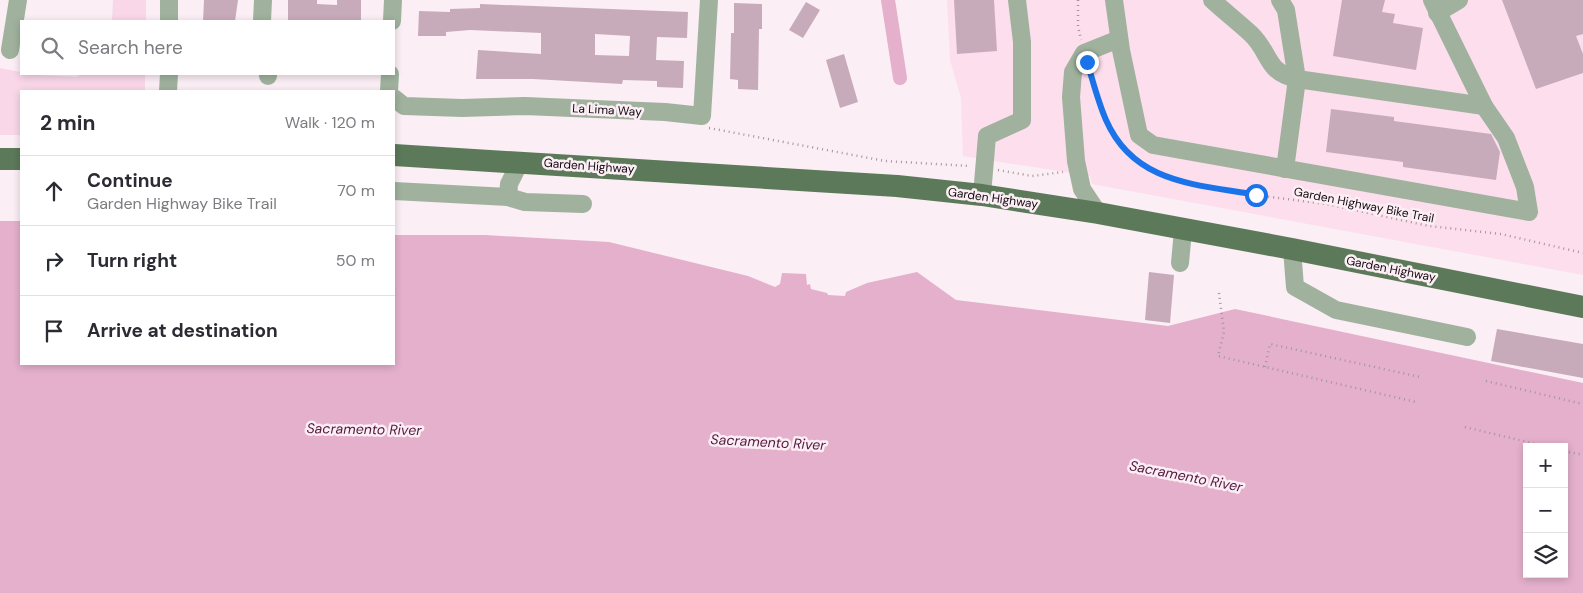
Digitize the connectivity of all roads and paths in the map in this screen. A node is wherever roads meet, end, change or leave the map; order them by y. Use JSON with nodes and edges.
{"nodes":[{"id":1,"x":18,"y":0,"type":"edge"},
{"id":2,"x":169,"y":0,"type":"edge"},
{"id":3,"x":263,"y":0,"type":"edge"},
{"id":4,"x":393,"y":0,"type":"edge"},
{"id":5,"x":709,"y":0,"type":"edge"},
{"id":6,"x":1017,"y":0,"type":"edge"},
{"id":7,"x":1078,"y":0,"type":"edge"},
{"id":8,"x":1114,"y":0,"type":"edge"},
{"id":9,"x":1212,"y":0,"type":"edge"},
{"id":10,"x":1280,"y":0,"type":"edge"},
{"id":11,"x":1459,"y":0,"type":"edge"},
{"id":12,"x":1434,"y":6,"type":"edge"},
{"id":13,"x":169,"y":20,"type":"edge"},
{"id":14,"x":262,"y":20,"type":"edge"},
{"id":15,"x":392,"y":20,"type":"edge"},
{"id":16,"x":1119,"y":39,"type":"junction"},
{"id":17,"x":10,"y":50,"type":"dead end"},
{"id":18,"x":1084,"y":53,"type":"junction"},
{"id":19,"x":168,"y":75,"type":"edge"},
{"id":20,"x":390,"y":75,"type":"edge"},
{"id":21,"x":1297,"y":79,"type":"junction"},
{"id":22,"x":168,"y":90,"type":"edge"},
{"id":23,"x":392,"y":90,"type":"edge"},
{"id":24,"x":395,"y":99,"type":"edge"},
{"id":25,"x":1484,"y":106,"type":"junction"},
{"id":26,"x":702,"y":116,"type":"junction"},
{"id":27,"x":395,"y":155,"type":"edge"},
{"id":28,"x":0,"y":159,"type":"edge"},
{"id":29,"x":20,"y":159,"type":"edge"},
{"id":30,"x":1076,"y":161,"type":"junction"},
{"id":31,"x":520,"y":162,"type":"junction"},
{"id":32,"x":984,"y":168,"type":"junction"},
{"id":33,"x":1285,"y":169,"type":"junction"},
{"id":34,"x":395,"y":191,"type":"edge"},
{"id":35,"x":982,"y":195,"type":"junction"},
{"id":36,"x":508,"y":196,"type":"junction"},
{"id":37,"x":583,"y":204,"type":"dead end"},
{"id":38,"x":1098,"y":213,"type":"junction"},
{"id":39,"x":1183,"y":230,"type":"junction"},
{"id":40,"x":1292,"y":249,"type":"junction"},
{"id":41,"x":1583,"y":253,"type":"edge"},
{"id":42,"x":1180,"y":263,"type":"dead end"},
{"id":43,"x":1219,"y":293,"type":"dead end"},
{"id":44,"x":1583,"y":307,"type":"edge"},
{"id":45,"x":1467,"y":337,"type":"dead end"},
{"id":46,"x":1265,"y":367,"type":"junction"},
{"id":47,"x":1420,"y":378,"type":"dead end"},
{"id":48,"x":1486,"y":381,"type":"dead end"},
{"id":49,"x":1416,"y":402,"type":"dead end"},
{"id":50,"x":1583,"y":404,"type":"edge"},
{"id":51,"x":1465,"y":428,"type":"dead end"},
{"id":52,"x":1531,"y":443,"type":"edge"},
{"id":53,"x":1568,"y":452,"type":"edge"},
{"id":54,"x":1583,"y":455,"type":"edge"}],
"edges":[{"from":1,"to":17,"type":"street"},
{"from":2,"to":13,"type":"street"},
{"from":3,"to":14,"type":"street"},
{"from":4,"to":15,"type":"street"},
{"from":5,"to":26,"type":"street"},
{"from":6,"to":32,"type":"street"},
{"from":7,"to":18,"type":"path","name":"Garden Highway Bike Trail"},
{"from":8,"to":16,"type":"street"},
{"from":9,"to":21,"type":"street"},
{"from":10,"to":21,"type":"street"},
{"from":11,"to":12,"type":"street"},
{"from":12,"to":25,"type":"street"},
{"from":16,"to":18,"type":"street"},
{"from":16,"to":33,"type":"street"},
{"from":18,"to":30,"type":"street"},
{"from":18,"to":41,"type":"path","name":"Garden Highway Bike Trail"},
{"from":19,"to":22,"type":"street"},
{"from":20,"to":23,"type":"street"},
{"from":21,"to":25,"type":"street"},
{"from":21,"to":33,"type":"street"},
{"from":24,"to":26,"type":"street","name":"La Lima Way"},
{"from":25,"to":33,"type":"street"},
{"from":26,"to":32,"type":"path"},
{"from":27,"to":31,"type":"main road","name":"Garden Highway"},
{"from":28,"to":29,"type":"main road"},
{"from":30,"to":32,"type":"path"},
{"from":30,"to":38,"type":"street"},
{"from":31,"to":35,"type":"main road","name":"Garden Highway"},
{"from":31,"to":36,"type":"street"},
{"from":32,"to":35,"type":"street"},
{"from":34,"to":36,"type":"street"},
{"from":35,"to":38,"type":"main road","name":"Garden Highway"},
{"from":36,"to":37,"type":"street"},
{"from":38,"to":39,"type":"main road","name":"Garden Highway"},
{"from":39,"to":40,"type":"main road","name":"Garden Highway"},
{"from":39,"to":42,"type":"street"},
{"from":40,"to":44,"type":"main road","name":"Garden Highway"},
{"from":40,"to":45,"type":"street"},
{"from":43,"to":46,"type":"path"},
{"from":46,"to":47,"type":"path"},
{"from":46,"to":49,"type":"path"},
{"from":48,"to":50,"type":"path"},
{"from":51,"to":52,"type":"path"},
{"from":53,"to":54,"type":"path"}]}
